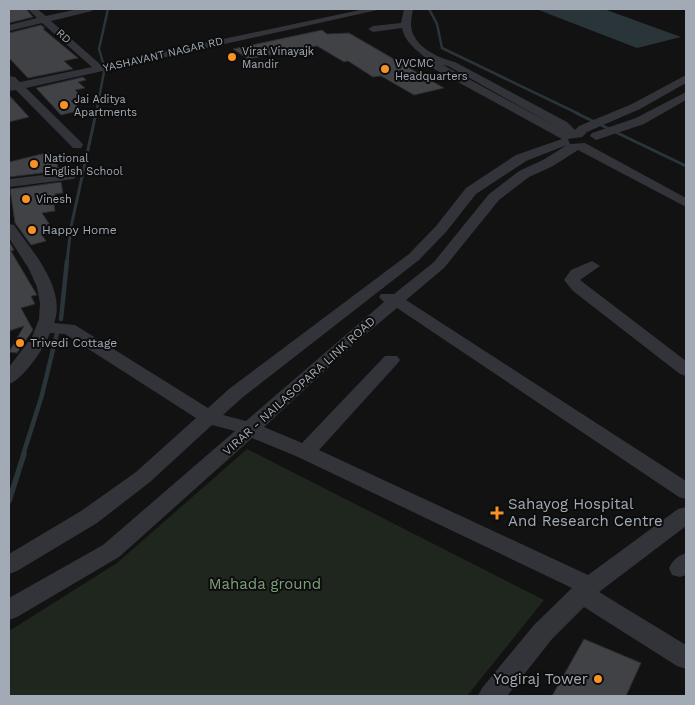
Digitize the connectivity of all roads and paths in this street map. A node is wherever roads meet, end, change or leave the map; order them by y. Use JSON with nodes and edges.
{"nodes":[{"id":1,"x":32,"y":9,"type":"edge"},
{"id":2,"x":89,"y":9,"type":"edge"},
{"id":3,"x":377,"y":9,"type":"edge"},
{"id":4,"x":391,"y":9,"type":"edge"},
{"id":5,"x":408,"y":9,"type":"edge"},
{"id":6,"x":46,"y":20,"type":"junction"},
{"id":7,"x":406,"y":24,"type":"junction"},
{"id":8,"x":9,"y":28,"type":"edge"},
{"id":9,"x":373,"y":29,"type":"dead end"},
{"id":10,"x":97,"y":66,"type":"junction"},
{"id":11,"x":9,"y":77,"type":"edge"},
{"id":12,"x":686,"y":78,"type":"edge"},
{"id":13,"x":13,"y":87,"type":"edge"},
{"id":14,"x":686,"y":95,"type":"edge"},
{"id":15,"x":623,"y":114,"type":"junction"},
{"id":16,"x":640,"y":121,"type":"junction"},
{"id":17,"x":580,"y":138,"type":"junction"},
{"id":18,"x":77,"y":146,"type":"dead end"},
{"id":19,"x":69,"y":176,"type":"dead end"},
{"id":20,"x":9,"y":182,"type":"edge"},
{"id":21,"x":686,"y":190,"type":"edge"},
{"id":22,"x":686,"y":203,"type":"edge"},
{"id":23,"x":9,"y":228,"type":"edge"},
{"id":24,"x":592,"y":266,"type":"dead end"},
{"id":25,"x":372,"y":291,"type":"junction"},
{"id":26,"x":397,"y":301,"type":"junction"},
{"id":27,"x":55,"y":328,"type":"junction"},
{"id":28,"x":391,"y":360,"type":"dead end"},
{"id":29,"x":686,"y":370,"type":"edge"},
{"id":30,"x":9,"y":378,"type":"edge"},
{"id":31,"x":210,"y":418,"type":"junction"},
{"id":32,"x":250,"y":429,"type":"junction"},
{"id":33,"x":305,"y":452,"type":"junction"},
{"id":34,"x":686,"y":491,"type":"edge"},
{"id":35,"x":686,"y":515,"type":"edge"},
{"id":36,"x":9,"y":564,"type":"edge"},
{"id":37,"x":586,"y":590,"type":"junction"},
{"id":38,"x":9,"y":610,"type":"edge"},
{"id":39,"x":686,"y":658,"type":"edge"},
{"id":40,"x":491,"y":696,"type":"edge"}],
"edges":[{"from":1,"to":6,"type":"street","name":"RD"},
{"from":2,"to":6,"type":"street"},
{"from":3,"to":10,"type":"street","name":"YASHAVANT NAGAR RD"},
{"from":4,"to":10,"type":"street"},
{"from":5,"to":7,"type":"street"},
{"from":6,"to":8,"type":"street"},
{"from":6,"to":10,"type":"street","name":"RD"},
{"from":7,"to":9,"type":"street"},
{"from":7,"to":17,"type":"street"},
{"from":10,"to":13,"type":"street","name":"YASHAVANT NAGAR RD"},
{"from":11,"to":13,"type":"street"},
{"from":12,"to":15,"type":"street","name":"VIRAR - NAILASOPARA LINK ROAD"},
{"from":13,"to":18,"type":"street"},
{"from":14,"to":16,"type":"street","name":"VIRAR - NAILASOPARA LINK ROAD"},
{"from":15,"to":16,"type":"street"},
{"from":15,"to":17,"type":"street","name":"VIRAR - NAILASOPARA LINK ROAD"},
{"from":16,"to":17,"type":"street","name":"VIRAR - NAILASOPARA LINK ROAD"},
{"from":17,"to":21,"type":"street"},
{"from":17,"to":22,"type":"street"},
{"from":17,"to":25,"type":"street","name":"VIRAR - NAILASOPARA LINK ROAD"},
{"from":17,"to":26,"type":"street","name":"VIRAR - NAILASOPARA LINK ROAD"},
{"from":19,"to":20,"type":"street"},
{"from":23,"to":27,"type":"street"},
{"from":24,"to":29,"type":"street"},
{"from":25,"to":26,"type":"street"},
{"from":25,"to":31,"type":"street","name":"VIRAR - NAILASOPARA LINK ROAD"},
{"from":26,"to":32,"type":"street","name":"VIRAR - NAILASOPARA LINK ROAD"},
{"from":26,"to":34,"type":"street"},
{"from":27,"to":30,"type":"street"},
{"from":27,"to":31,"type":"street"},
{"from":28,"to":33,"type":"street"},
{"from":31,"to":32,"type":"street"},
{"from":31,"to":36,"type":"street","name":"VIRAR - NAILASOPARA LINK ROAD"},
{"from":32,"to":33,"type":"street"},
{"from":32,"to":38,"type":"street","name":"VIRAR - NAILASOPARA LINK ROAD"},
{"from":33,"to":37,"type":"street"},
{"from":35,"to":37,"type":"street"},
{"from":37,"to":39,"type":"street"},
{"from":37,"to":40,"type":"street"}]}
